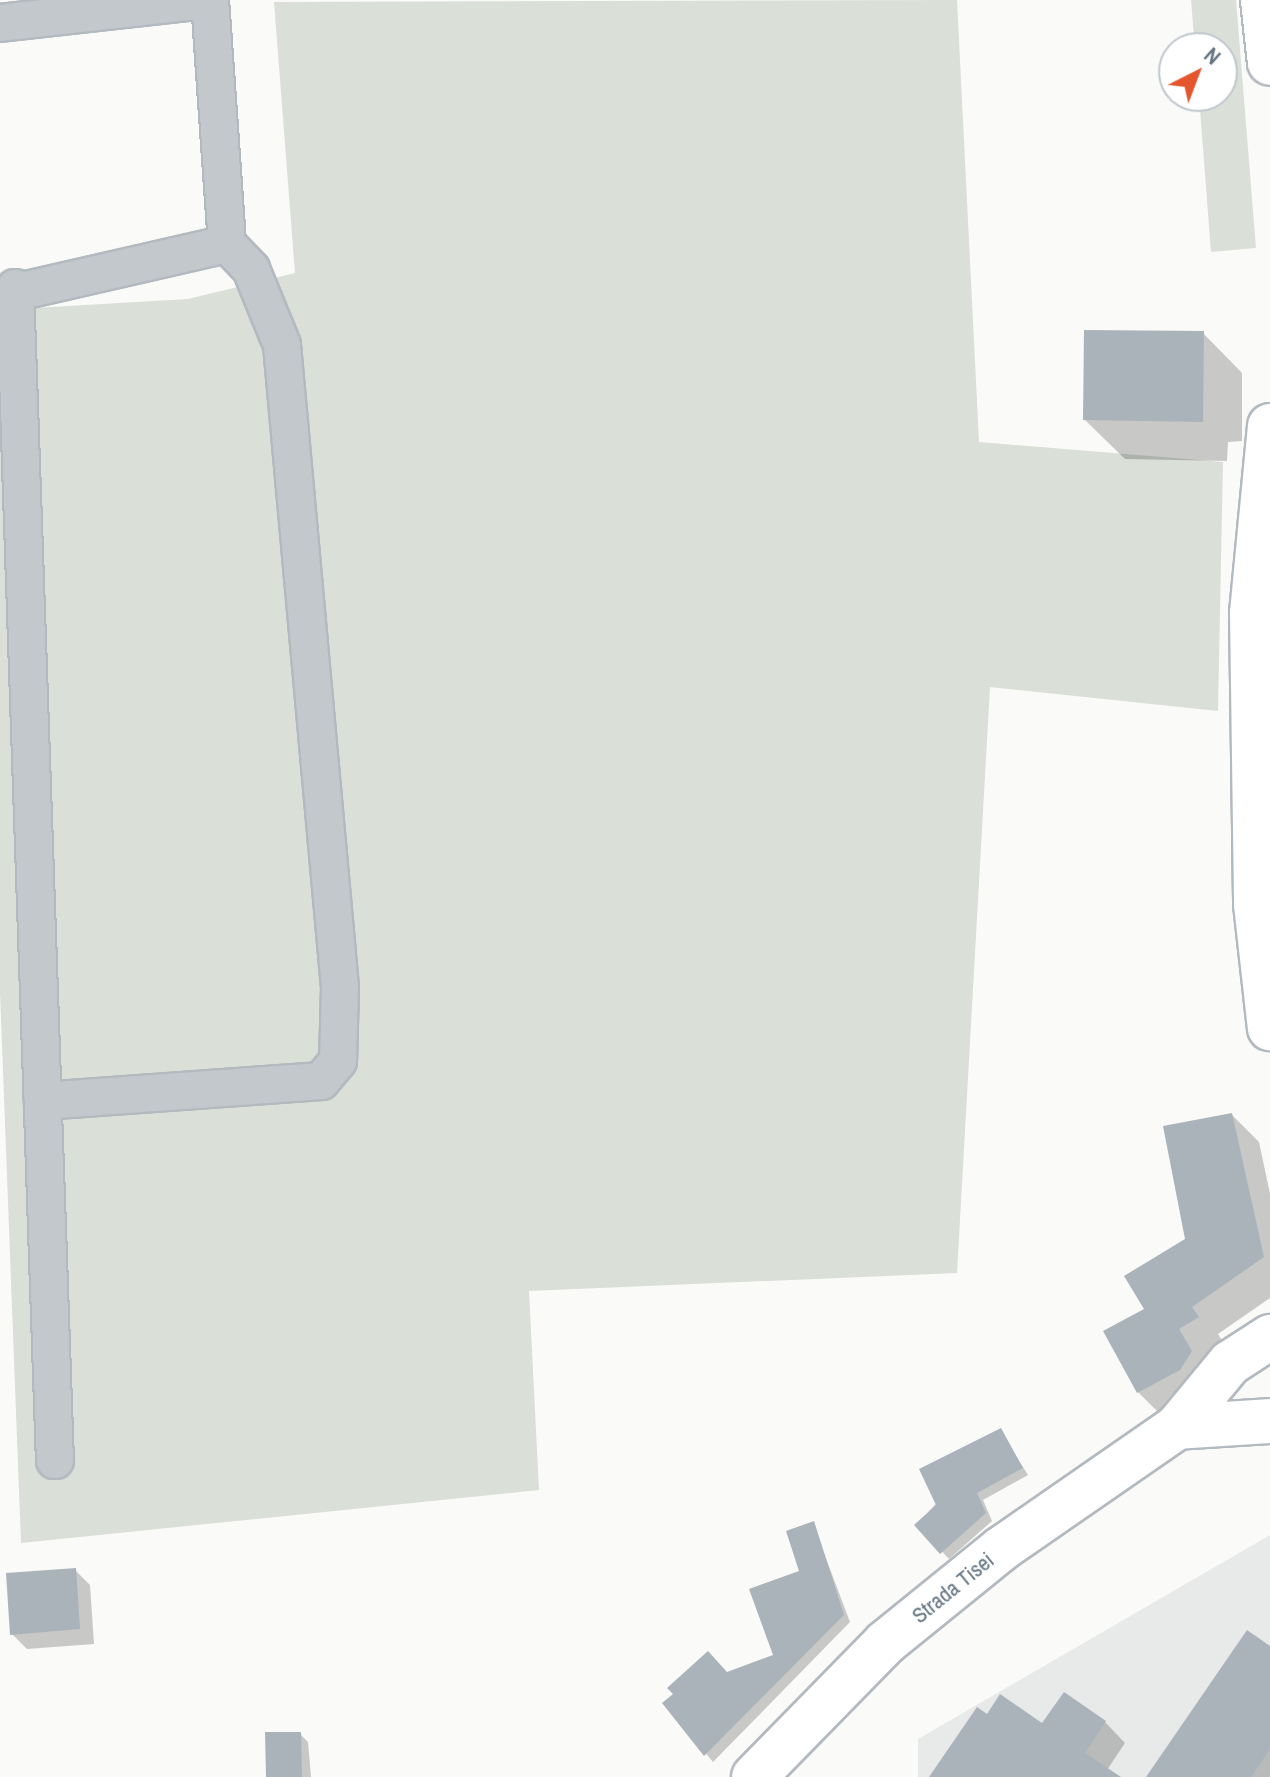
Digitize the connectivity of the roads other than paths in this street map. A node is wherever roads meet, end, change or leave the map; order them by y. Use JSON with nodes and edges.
{"nodes":[{"id":1,"x":207,"y":0,"type":"edge"},
{"id":2,"x":1263,"y":0,"type":"edge"},
{"id":3,"x":0,"y":23,"type":"edge"},
{"id":4,"x":1270,"y":63,"type":"edge"},
{"id":5,"x":227,"y":244,"type":"junction"},
{"id":6,"x":7,"y":292,"type":"edge"},
{"id":7,"x":1270,"y":426,"type":"edge"},
{"id":8,"x":1270,"y":1028,"type":"edge"},
{"id":9,"x":43,"y":1101,"type":"junction"},
{"id":10,"x":1270,"y":1337,"type":"edge"},
{"id":11,"x":1270,"y":1421,"type":"edge"},
{"id":12,"x":1177,"y":1427,"type":"junction"},
{"id":13,"x":55,"y":1460,"type":"dead end"},
{"id":14,"x":754,"y":1777,"type":"edge"}],
"edges":[{"from":1,"to":3,"type":"street"},
{"from":1,"to":5,"type":"street"},
{"from":2,"to":4,"type":"main road"},
{"from":5,"to":6,"type":"street"},
{"from":5,"to":9,"type":"street"},
{"from":6,"to":9,"type":"street"},
{"from":7,"to":8,"type":"main road"},
{"from":9,"to":13,"type":"street"},
{"from":10,"to":12,"type":"main road","name":"Strada Tisei"},
{"from":11,"to":12,"type":"main road"},
{"from":12,"to":14,"type":"main road","name":"Strada Tisei"}]}
